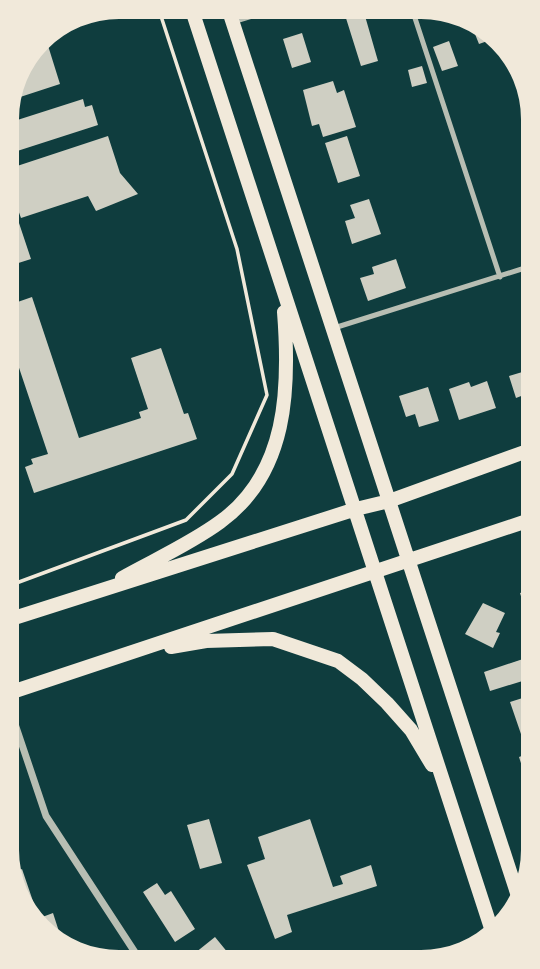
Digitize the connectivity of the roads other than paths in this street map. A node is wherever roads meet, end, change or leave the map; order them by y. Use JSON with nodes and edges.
{"nodes":[{"id":1,"x":195,"y":19,"type":"edge"},
{"id":2,"x":231,"y":19,"type":"edge"},
{"id":3,"x":415,"y":19,"type":"edge"},
{"id":4,"x":521,"y":269,"type":"edge"},
{"id":5,"x":500,"y":276,"type":"junction"},
{"id":6,"x":282,"y":289,"type":"junction"},
{"id":7,"x":332,"y":328,"type":"junction"},
{"id":8,"x":521,"y":453,"type":"edge"},
{"id":9,"x":388,"y":501,"type":"junction"},
{"id":10,"x":356,"y":509,"type":"junction"},
{"id":11,"x":521,"y":523,"type":"edge"},
{"id":12,"x":408,"y":560,"type":"junction"},
{"id":13,"x":376,"y":571,"type":"junction"},
{"id":14,"x":95,"y":592,"type":"junction"},
{"id":15,"x":19,"y":616,"type":"edge"},
{"id":16,"x":125,"y":654,"type":"junction"},
{"id":17,"x":19,"y":690,"type":"edge"},
{"id":18,"x":19,"y":736,"type":"edge"},
{"id":19,"x":445,"y":787,"type":"junction"},
{"id":20,"x":514,"y":883,"type":"edge"},
{"id":21,"x":489,"y":922,"type":"edge"},
{"id":22,"x":133,"y":950,"type":"edge"}],
"edges":[{"from":1,"to":6,"type":"main road"},
{"from":2,"to":7,"type":"main road"},
{"from":3,"to":5,"type":"lane"},
{"from":4,"to":5,"type":"lane"},
{"from":5,"to":7,"type":"lane"},
{"from":6,"to":10,"type":"main road"},
{"from":6,"to":14,"type":"main road"},
{"from":7,"to":9,"type":"main road"},
{"from":8,"to":9,"type":"main road"},
{"from":9,"to":10,"type":"main road"},
{"from":9,"to":12,"type":"main road"},
{"from":10,"to":13,"type":"main road"},
{"from":10,"to":14,"type":"main road"},
{"from":11,"to":12,"type":"main road"},
{"from":12,"to":13,"type":"main road"},
{"from":12,"to":20,"type":"main road"},
{"from":13,"to":16,"type":"main road"},
{"from":13,"to":19,"type":"main road"},
{"from":14,"to":15,"type":"main road"},
{"from":16,"to":17,"type":"main road"},
{"from":16,"to":19,"type":"main road"},
{"from":18,"to":22,"type":"street"},
{"from":19,"to":21,"type":"main road"}]}
